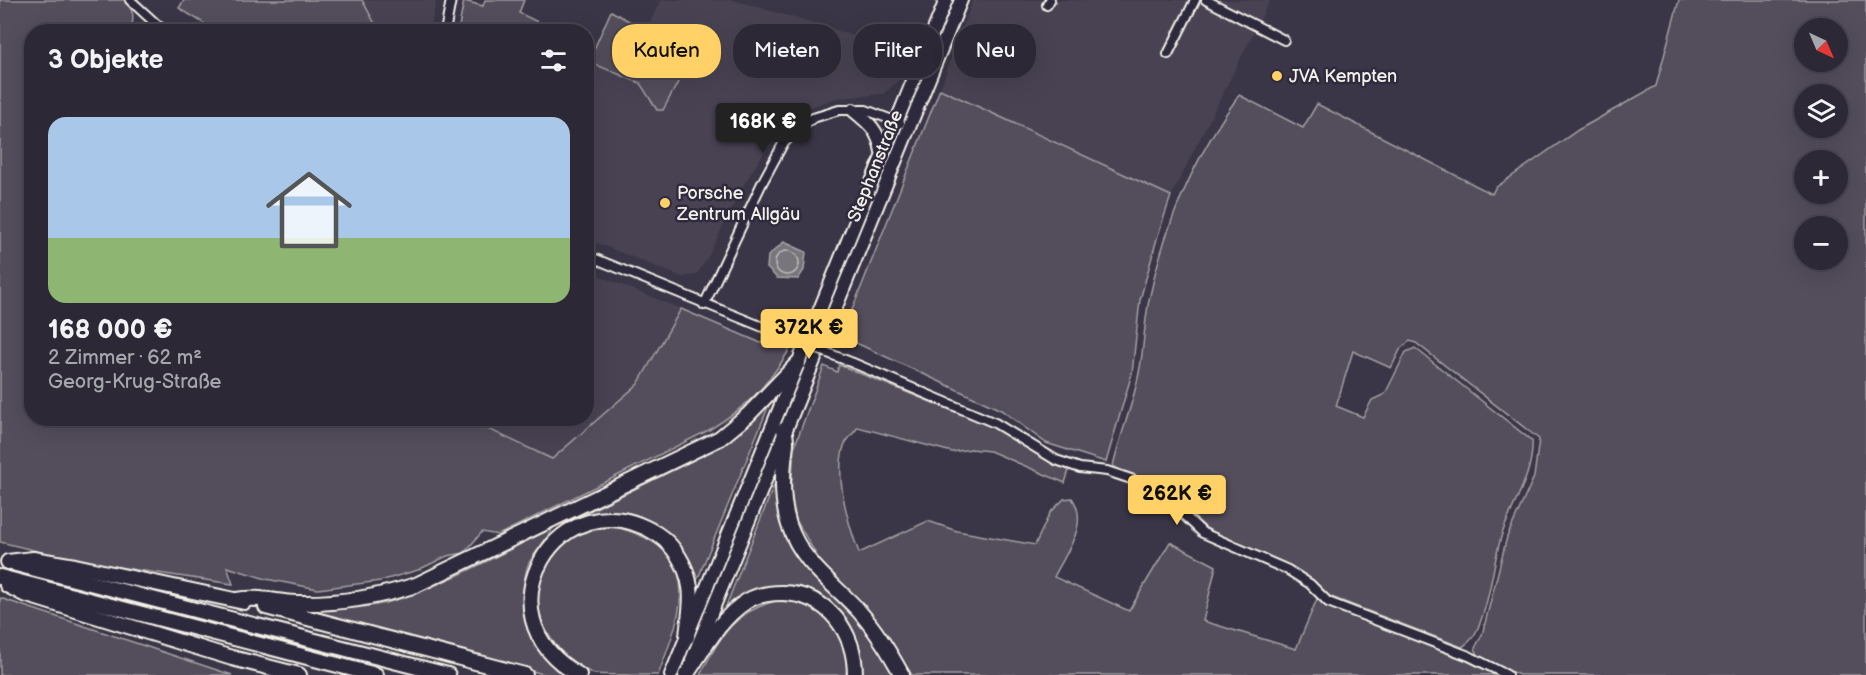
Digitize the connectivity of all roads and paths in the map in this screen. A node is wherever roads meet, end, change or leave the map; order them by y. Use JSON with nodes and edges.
{"nodes":[{"id":1,"x":130,"y":0,"type":"edge"},
{"id":2,"x":451,"y":0,"type":"edge"},
{"id":3,"x":946,"y":0,"type":"edge"},
{"id":4,"x":962,"y":0,"type":"edge"},
{"id":5,"x":1195,"y":0,"type":"edge"},
{"id":6,"x":1206,"y":0,"type":"edge"},
{"id":7,"x":156,"y":24,"type":"edge"},
{"id":8,"x":446,"y":24,"type":"edge"},
{"id":9,"x":1284,"y":40,"type":"dead end"},
{"id":10,"x":1168,"y":54,"type":"dead end"},
{"id":11,"x":853,"y":110,"type":"junction"},
{"id":12,"x":895,"y":121,"type":"junction"},
{"id":13,"x":910,"y":127,"type":"junction"},
{"id":14,"x":882,"y":153,"type":"junction"},
{"id":15,"x":594,"y":258,"type":"edge"},
{"id":16,"x":704,"y":305,"type":"junction"},
{"id":17,"x":798,"y":363,"type":"junction"},
{"id":18,"x":784,"y":430,"type":"junction"},
{"id":19,"x":4,"y":561,"type":"edge"},
{"id":20,"x":0,"y":579,"type":"edge"},
{"id":21,"x":236,"y":600,"type":"junction"},
{"id":22,"x":687,"y":637,"type":"junction"},
{"id":23,"x":232,"y":658,"type":"junction"},
{"id":24,"x":264,"y":675,"type":"edge"},
{"id":25,"x":299,"y":675,"type":"edge"},
{"id":26,"x":376,"y":675,"type":"edge"},
{"id":27,"x":448,"y":675,"type":"edge"},
{"id":28,"x":525,"y":675,"type":"edge"},
{"id":29,"x":579,"y":675,"type":"edge"},
{"id":30,"x":672,"y":675,"type":"edge"},
{"id":31,"x":686,"y":675,"type":"edge"},
{"id":32,"x":855,"y":675,"type":"edge"},
{"id":33,"x":902,"y":675,"type":"edge"},
{"id":34,"x":1507,"y":675,"type":"edge"}],
"edges":[{"from":1,"to":7,"type":"street"},
{"from":2,"to":8,"type":"street"},
{"from":3,"to":12,"type":"main road","name":"Stephanstraße"},
{"from":4,"to":13,"type":"main road","name":"Stephanstraße"},
{"from":5,"to":10,"type":"street"},
{"from":6,"to":9,"type":"street"},
{"from":11,"to":12,"type":"street"},
{"from":11,"to":14,"type":"main road"},
{"from":11,"to":16,"type":"street"},
{"from":12,"to":13,"type":"street"},
{"from":12,"to":14,"type":"main road","name":"Stephanstraße"},
{"from":13,"to":18,"type":"main road","name":"Stephanstraße"},
{"from":14,"to":17,"type":"main road","name":"Stephanstraße"},
{"from":15,"to":16,"type":"street"},
{"from":16,"to":34,"type":"street","bridge":true},
{"from":17,"to":21,"type":"highway"},
{"from":17,"to":22,"type":"main road","name":"Stephanstraße"},
{"from":18,"to":31,"type":"main road","name":"Stephanstraße"},
{"from":18,"to":33,"type":"highway"},
{"from":19,"to":21,"type":"highway"},
{"from":19,"to":27,"type":"highway"},
{"from":20,"to":23,"type":"highway"},
{"from":20,"to":26,"type":"highway"},
{"from":21,"to":28,"type":"highway"},
{"from":22,"to":29,"type":"highway"},
{"from":22,"to":30,"type":"main road","name":"Stephanstraße"},
{"from":23,"to":24,"type":"highway"},
{"from":23,"to":25,"type":"highway"},
{"from":31,"to":32,"type":"highway"}]}
